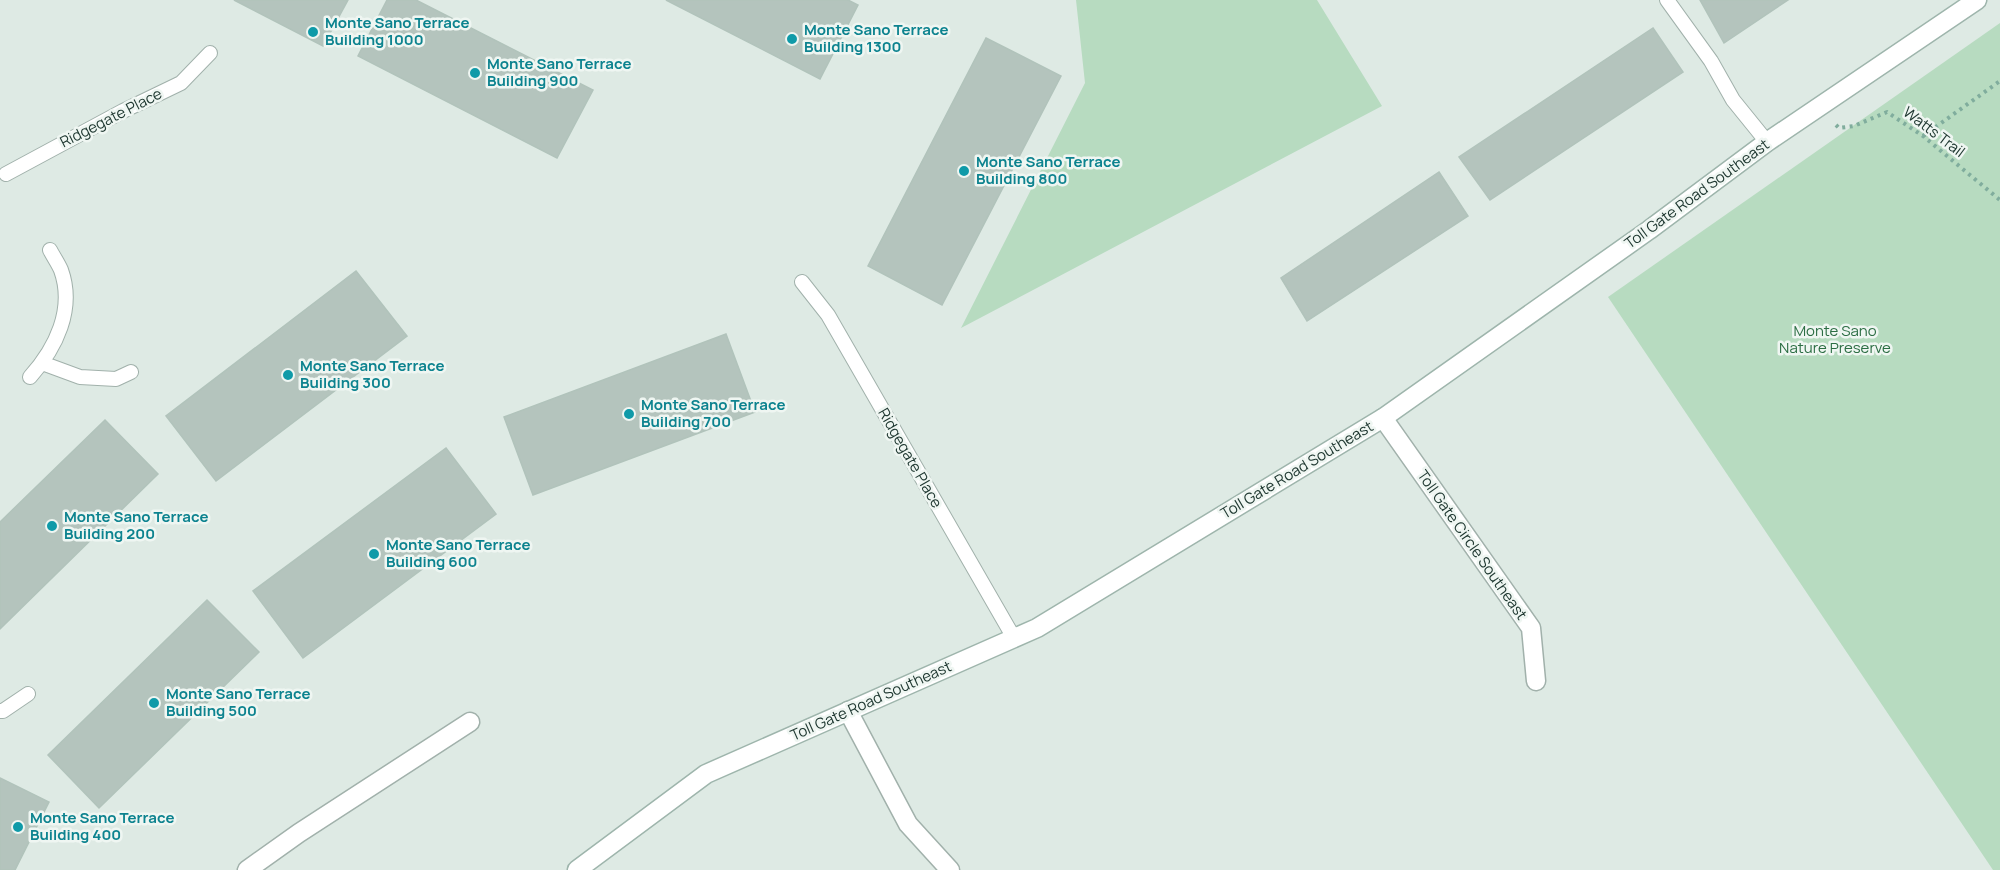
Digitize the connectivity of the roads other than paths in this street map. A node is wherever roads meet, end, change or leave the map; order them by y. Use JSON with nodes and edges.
{"nodes":[{"id":1,"x":1667,"y":0,"type":"edge"},
{"id":2,"x":1977,"y":0,"type":"edge"},
{"id":3,"x":210,"y":53,"type":"dead end"},
{"id":4,"x":1767,"y":142,"type":"junction"},
{"id":5,"x":6,"y":174,"type":"dead end"},
{"id":6,"x":50,"y":250,"type":"dead end"},
{"id":7,"x":802,"y":282,"type":"dead end"},
{"id":8,"x":42,"y":363,"type":"junction"},
{"id":9,"x":131,"y":372,"type":"dead end"},
{"id":10,"x":30,"y":377,"type":"dead end"},
{"id":11,"x":1383,"y":418,"type":"junction"},
{"id":12,"x":1014,"y":638,"type":"junction"},
{"id":13,"x":1536,"y":681,"type":"dead end"},
{"id":14,"x":28,"y":694,"type":"dead end"},
{"id":15,"x":0,"y":711,"type":"edge"},
{"id":16,"x":848,"y":711,"type":"junction"},
{"id":17,"x":470,"y":722,"type":"dead end"},
{"id":18,"x":247,"y":870,"type":"edge"},
{"id":19,"x":577,"y":870,"type":"edge"},
{"id":20,"x":950,"y":870,"type":"edge"}],
"edges":[{"from":1,"to":4,"type":"lane"},
{"from":2,"to":4,"type":"street","name":"Toll Gate Road Southeast"},
{"from":3,"to":5,"type":"lane","name":"Ridgegate Place"},
{"from":4,"to":11,"type":"street","name":"Toll Gate Road Southeast"},
{"from":6,"to":8,"type":"lane"},
{"from":7,"to":12,"type":"lane","name":"Ridgegate Place"},
{"from":8,"to":9,"type":"lane"},
{"from":8,"to":10,"type":"lane"},
{"from":11,"to":12,"type":"street","name":"Toll Gate Road Southeast"},
{"from":11,"to":13,"type":"street","name":"Toll Gate Circle Southeast"},
{"from":12,"to":16,"type":"street","name":"Toll Gate Road Southeast"},
{"from":14,"to":15,"type":"lane"},
{"from":16,"to":19,"type":"street","name":"Toll Gate Road Southeast"},
{"from":16,"to":20,"type":"street"},
{"from":17,"to":18,"type":"street"}]}
